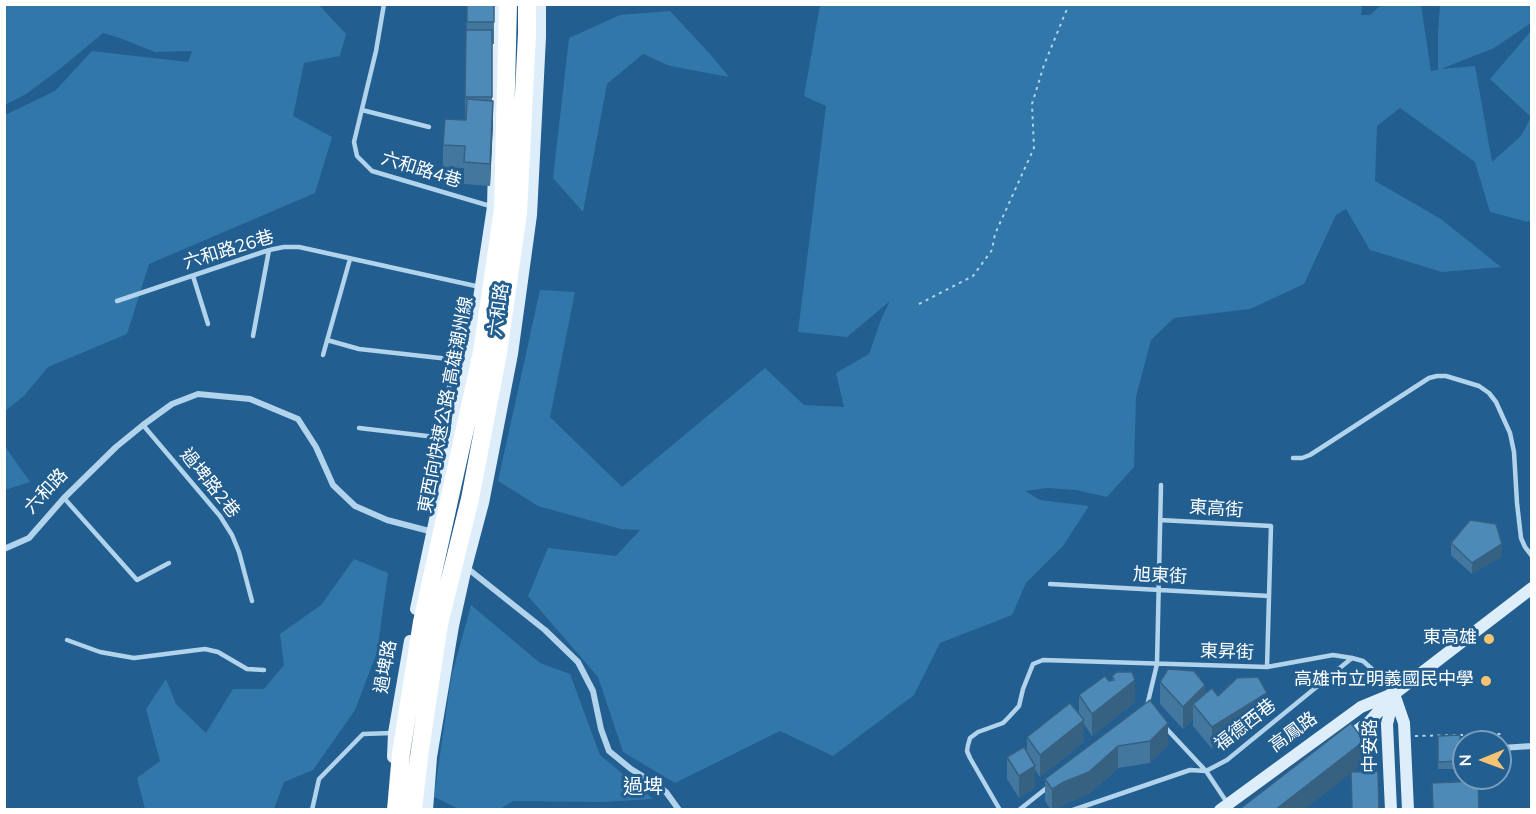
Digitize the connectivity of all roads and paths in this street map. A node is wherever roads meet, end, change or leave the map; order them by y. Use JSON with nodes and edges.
{"nodes":[{"id":1,"x":384,"y":4,"type":"edge"},
{"id":2,"x":498,"y":4,"type":"edge"},
{"id":3,"x":508,"y":4,"type":"edge"},
{"id":4,"x":527,"y":4,"type":"edge"},
{"id":5,"x":540,"y":4,"type":"edge"},
{"id":6,"x":1069,"y":4,"type":"edge"},
{"id":7,"x":362,"y":110,"type":"junction"},
{"id":8,"x":429,"y":127,"type":"dead end"},
{"id":9,"x":493,"y":207,"type":"junction"},
{"id":10,"x":270,"y":250,"type":"junction"},
{"id":11,"x":350,"y":259,"type":"junction"},
{"id":12,"x":193,"y":276,"type":"junction"},
{"id":13,"x":481,"y":287,"type":"junction"},
{"id":14,"x":117,"y":301,"type":"dead end"},
{"id":15,"x":919,"y":304,"type":"dead end"},
{"id":16,"x":208,"y":324,"type":"dead end"},
{"id":17,"x":457,"y":332,"type":"dead end"},
{"id":18,"x":253,"y":336,"type":"dead end"},
{"id":19,"x":327,"y":340,"type":"junction"},
{"id":20,"x":323,"y":355,"type":"dead end"},
{"id":21,"x":452,"y":360,"type":"junction"},
{"id":22,"x":469,"y":361,"type":"junction"},
{"id":23,"x":143,"y":425,"type":"junction"},
{"id":24,"x":359,"y":428,"type":"dead end"},
{"id":25,"x":444,"y":438,"type":"junction"},
{"id":26,"x":1293,"y":458,"type":"dead end"},
{"id":27,"x":446,"y":472,"type":"junction"},
{"id":28,"x":1161,"y":485,"type":"dead end"},
{"id":29,"x":64,"y":498,"type":"junction"},
{"id":30,"x":1160,"y":520,"type":"junction"},
{"id":31,"x":432,"y":532,"type":"junction"},
{"id":32,"x":445,"y":546,"type":"dead end"},
{"id":33,"x":4,"y":549,"type":"edge"},
{"id":34,"x":452,"y":553,"type":"dead end"},
{"id":35,"x":1532,"y":556,"type":"edge"},
{"id":36,"x":170,"y":563,"type":"dead end"},
{"id":37,"x":466,"y":567,"type":"junction"},
{"id":38,"x":1050,"y":584,"type":"dead end"},
{"id":39,"x":1532,"y":588,"type":"edge"},
{"id":40,"x":1159,"y":591,"type":"junction"},
{"id":41,"x":1269,"y":596,"type":"junction"},
{"id":42,"x":252,"y":601,"type":"dead end"},
{"id":43,"x":67,"y":640,"type":"dead end"},
{"id":44,"x":1352,"y":658,"type":"junction"},
{"id":45,"x":1157,"y":664,"type":"junction"},
{"id":46,"x":1267,"y":668,"type":"junction"},
{"id":47,"x":264,"y":670,"type":"dead end"},
{"id":48,"x":1394,"y":694,"type":"junction"},
{"id":49,"x":1147,"y":708,"type":"edge"},
{"id":50,"x":1160,"y":721,"type":"edge"},
{"id":51,"x":394,"y":733,"type":"junction"},
{"id":52,"x":1452,"y":735,"type":"edge"},
{"id":53,"x":1405,"y":736,"type":"junction"},
{"id":54,"x":1532,"y":746,"type":"edge"},
{"id":55,"x":1512,"y":747,"type":"edge"},
{"id":56,"x":1332,"y":748,"type":"edge"},
{"id":57,"x":1206,"y":771,"type":"junction"},
{"id":58,"x":1055,"y":781,"type":"edge"},
{"id":59,"x":1227,"y":808,"type":"edge"},
{"id":60,"x":312,"y":810,"type":"edge"},
{"id":61,"x":389,"y":810,"type":"edge"},
{"id":62,"x":396,"y":810,"type":"edge"},
{"id":63,"x":413,"y":810,"type":"edge"},
{"id":64,"x":427,"y":810,"type":"edge"},
{"id":65,"x":679,"y":810,"type":"edge"},
{"id":66,"x":1000,"y":810,"type":"edge"},
{"id":67,"x":1019,"y":810,"type":"edge"},
{"id":68,"x":1073,"y":810,"type":"edge"},
{"id":69,"x":1391,"y":810,"type":"edge"},
{"id":70,"x":1408,"y":810,"type":"edge"}],
"edges":[{"from":1,"to":7,"type":"lane","name":"六和路4巷"},
{"from":2,"to":9,"type":"main road","name":"六和路"},
{"from":3,"to":62,"type":"highway","name":"東西向快速公路 高雄潮州線","bridge":true},
{"from":4,"to":63,"type":"highway","bridge":true},
{"from":5,"to":37,"type":"main road","name":"六和路"},
{"from":6,"to":15,"type":"path"},
{"from":7,"to":8,"type":"lane"},
{"from":7,"to":9,"type":"lane","name":"六和路4巷"},
{"from":9,"to":13,"type":"main road","name":"六和路"},
{"from":10,"to":11,"type":"lane","name":"六和路26巷"},
{"from":10,"to":12,"type":"lane","name":"六和路26巷"},
{"from":10,"to":18,"type":"lane"},
{"from":11,"to":13,"type":"lane","name":"六和路26巷"},
{"from":11,"to":19,"type":"lane"},
{"from":12,"to":14,"type":"lane","name":"六和路26巷"},
{"from":12,"to":16,"type":"lane"},
{"from":13,"to":22,"type":"main road","name":"六和路"},
{"from":17,"to":21,"type":"lane"},
{"from":19,"to":20,"type":"lane"},
{"from":19,"to":21,"type":"lane"},
{"from":21,"to":22,"type":"lane"},
{"from":21,"to":25,"type":"lane"},
{"from":22,"to":27,"type":"main road","name":"六和路"},
{"from":23,"to":29,"type":"street","name":"六和路"},
{"from":23,"to":31,"type":"street","name":"六和路"},
{"from":23,"to":42,"type":"lane","name":"過埤路2巷"},
{"from":24,"to":25,"type":"lane"},
{"from":25,"to":27,"type":"lane"},
{"from":26,"to":35,"type":"lane"},
{"from":27,"to":31,"type":"main road","name":"六和路"},
{"from":28,"to":30,"type":"lane"},
{"from":29,"to":33,"type":"street","name":"六和路"},
{"from":29,"to":36,"type":"lane"},
{"from":30,"to":40,"type":"lane"},
{"from":30,"to":41,"type":"lane","name":"東高街"},
{"from":31,"to":32,"type":"street"},
{"from":31,"to":51,"type":"main road","name":"過埤路"},
{"from":34,"to":37,"type":"street"},
{"from":37,"to":64,"type":"main road"},
{"from":37,"to":65,"type":"street"},
{"from":38,"to":40,"type":"lane","name":"旭東街"},
{"from":39,"to":48,"type":"main road","name":"高鳳路"},
{"from":40,"to":41,"type":"lane","name":"旭東街"},
{"from":40,"to":45,"type":"lane"},
{"from":41,"to":46,"type":"lane"},
{"from":43,"to":47,"type":"lane"},
{"from":44,"to":46,"type":"lane","name":"東昇街"},
{"from":44,"to":48,"type":"lane"},
{"from":44,"to":57,"type":"lane","name":"福德西巷"},
{"from":45,"to":46,"type":"lane","name":"東昇街"},
{"from":45,"to":49,"type":"lane"},
{"from":45,"to":66,"type":"lane","name":"東昇街"},
{"from":48,"to":53,"type":"main road","name":"中安路"},
{"from":48,"to":56,"type":"main road","name":"高鳳路"},
{"from":48,"to":59,"type":"main road","name":"高鳳路"},
{"from":48,"to":69,"type":"main road","name":"中安路"},
{"from":50,"to":57,"type":"lane"},
{"from":51,"to":60,"type":"lane"},
{"from":51,"to":61,"type":"main road","name":"過埤路"},
{"from":52,"to":53,"type":"path"},
{"from":53,"to":70,"type":"main road","name":"中安路"},
{"from":54,"to":55,"type":"street"},
{"from":57,"to":59,"type":"lane"},
{"from":57,"to":68,"type":"lane","name":"福德西巷"},
{"from":58,"to":67,"type":"lane"}]}
